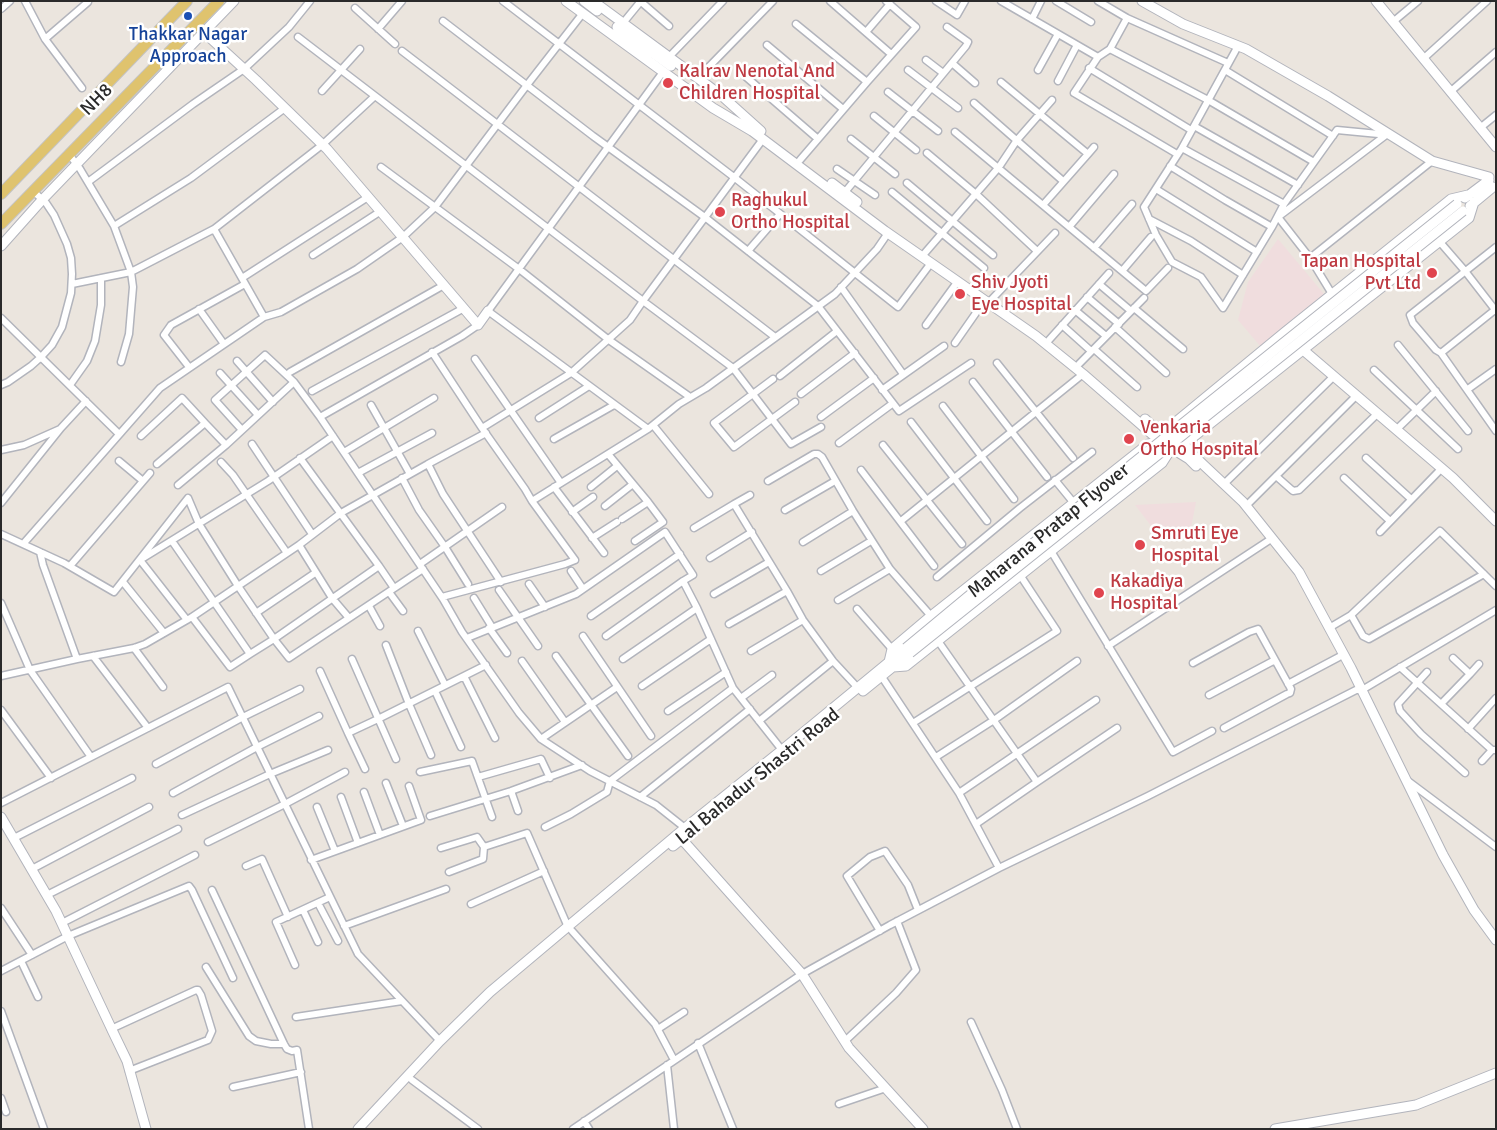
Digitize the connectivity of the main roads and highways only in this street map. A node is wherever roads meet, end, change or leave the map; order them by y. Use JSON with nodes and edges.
{"nodes":[{"id":1,"x":187,"y":1,"type":"edge"},
{"id":2,"x":219,"y":1,"type":"edge"},
{"id":3,"x":1,"y":194,"type":"edge"},
{"id":4,"x":1,"y":224,"type":"edge"}],
"edges":[{"from":1,"to":3,"type":"main road","name":"NH8"},
{"from":2,"to":4,"type":"main road","name":"NH8"}]}
